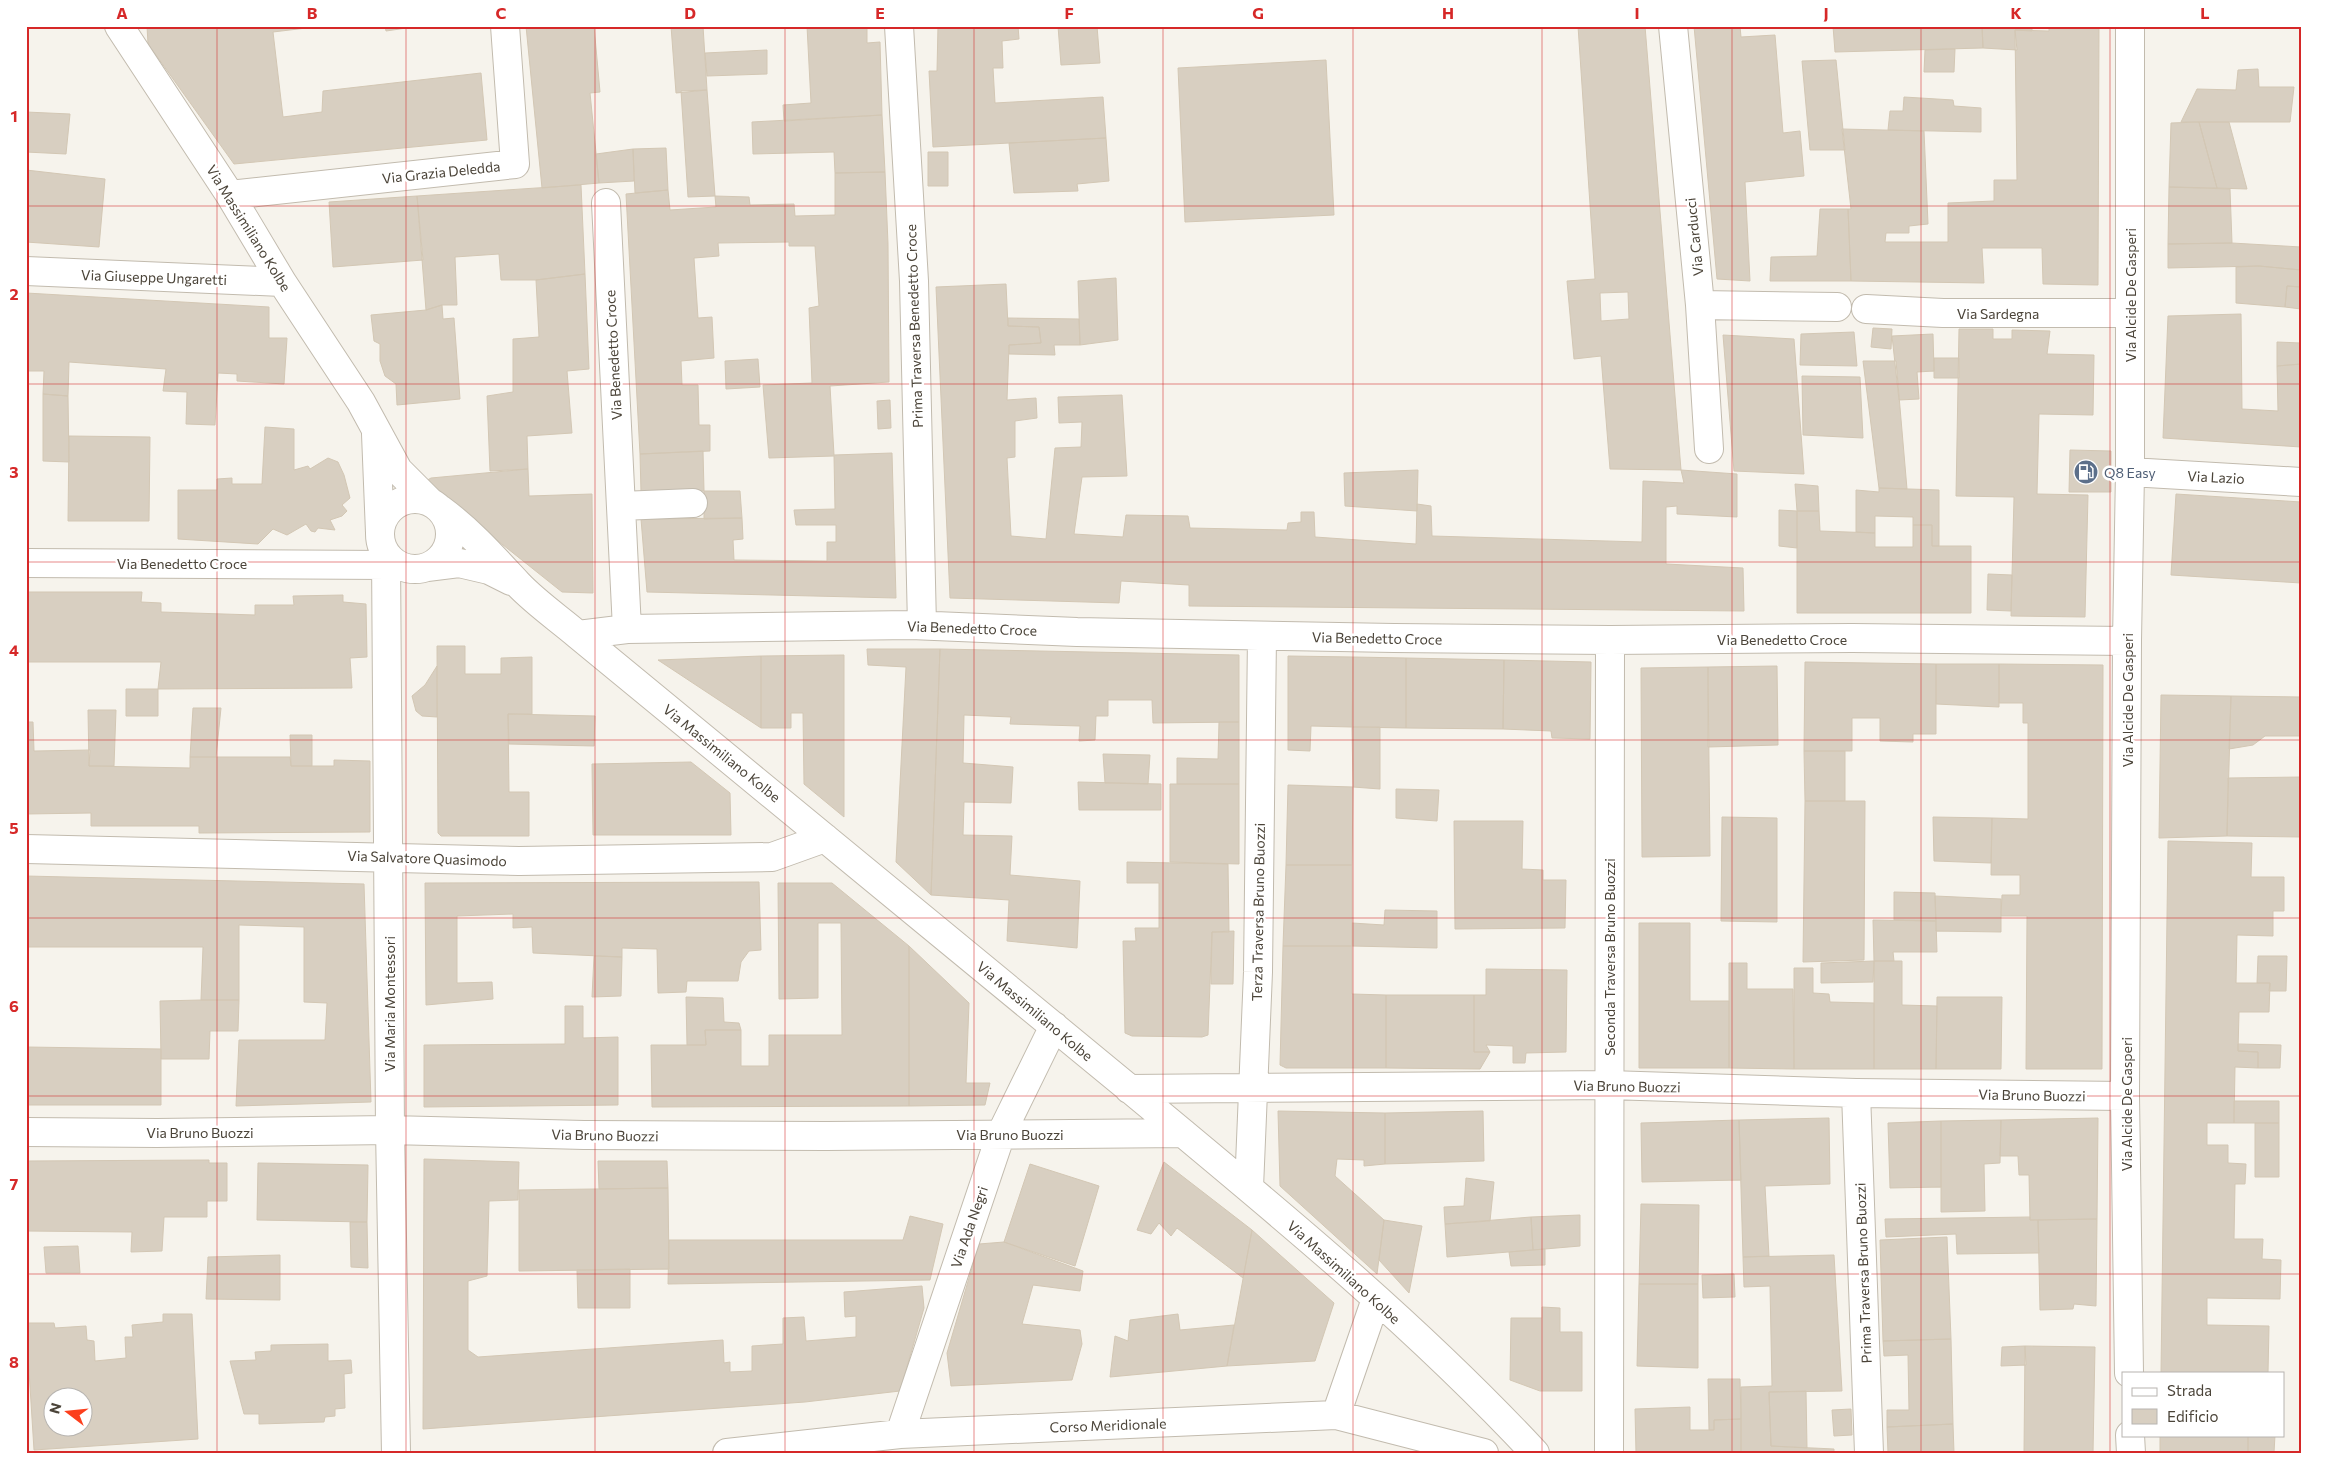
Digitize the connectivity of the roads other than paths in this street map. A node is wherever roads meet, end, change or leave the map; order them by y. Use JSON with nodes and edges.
{"nodes":[{"id":1,"x":119,"y":26,"type":"edge"},
{"id":2,"x":505,"y":26,"type":"edge"},
{"id":3,"x":900,"y":26,"type":"edge"},
{"id":4,"x":1673,"y":26,"type":"edge"},
{"id":5,"x":2130,"y":26,"type":"edge"},
{"id":6,"x":230,"y":195,"type":"junction"},
{"id":7,"x":606,"y":203,"type":"dead end"},
{"id":8,"x":26,"y":271,"type":"edge"},
{"id":9,"x":282,"y":282,"type":"junction"},
{"id":10,"x":1700,"y":305,"type":"junction"},
{"id":11,"x":1837,"y":307,"type":"dead end"},
{"id":12,"x":1866,"y":309,"type":"dead end"},
{"id":13,"x":2130,"y":313,"type":"junction"},
{"id":14,"x":376,"y":432,"type":"junction"},
{"id":15,"x":1709,"y":448,"type":"dead end"},
{"id":16,"x":2130,"y":472,"type":"junction"},
{"id":17,"x":2301,"y":482,"type":"edge"},
{"id":18,"x":693,"y":503,"type":"dead end"},
{"id":19,"x":435,"y":505,"type":"junction"},
{"id":20,"x":621,"y":506,"type":"junction"},
{"id":21,"x":384,"y":551,"type":"junction"},
{"id":22,"x":26,"y":563,"type":"edge"},
{"id":23,"x":427,"y":567,"type":"junction"},
{"id":24,"x":520,"y":585,"type":"junction"},
{"id":25,"x":922,"y":625,"type":"junction"},
{"id":26,"x":627,"y":629,"type":"junction"},
{"id":27,"x":578,"y":635,"type":"junction"},
{"id":28,"x":1262,"y":636,"type":"junction"},
{"id":29,"x":1610,"y":640,"type":"junction"},
{"id":30,"x":2127,"y":641,"type":"junction"},
{"id":31,"x":825,"y":838,"type":"junction"},
{"id":32,"x":26,"y":849,"type":"edge"},
{"id":33,"x":389,"y":856,"type":"junction"},
{"id":34,"x":1054,"y":1026,"type":"junction"},
{"id":35,"x":1609,"y":1085,"type":"junction"},
{"id":36,"x":1253,"y":1087,"type":"junction"},
{"id":37,"x":1129,"y":1089,"type":"junction"},
{"id":38,"x":1856,"y":1093,"type":"junction"},
{"id":39,"x":2125,"y":1096,"type":"junction"},
{"id":40,"x":390,"y":1130,"type":"junction"},
{"id":41,"x":26,"y":1132,"type":"edge"},
{"id":42,"x":1183,"y":1133,"type":"junction"},
{"id":43,"x":1001,"y":1134,"type":"junction"},
{"id":44,"x":1249,"y":1188,"type":"junction"},
{"id":45,"x":1376,"y":1299,"type":"junction"},
{"id":46,"x":2129,"y":1372,"type":"edge"},
{"id":47,"x":1336,"y":1415,"type":"junction"},
{"id":48,"x":900,"y":1434,"type":"junction"},
{"id":49,"x":2130,"y":1436,"type":"edge"},
{"id":50,"x":868,"y":1448,"type":"edge"},
{"id":51,"x":396,"y":1453,"type":"edge"},
{"id":52,"x":727,"y":1453,"type":"edge"},
{"id":53,"x":1484,"y":1453,"type":"edge"},
{"id":54,"x":1535,"y":1453,"type":"edge"},
{"id":55,"x":1609,"y":1453,"type":"edge"},
{"id":56,"x":1869,"y":1453,"type":"edge"},
{"id":57,"x":2131,"y":1453,"type":"edge"}],
"edges":[{"from":1,"to":6,"type":"street","name":"Via Massimiliano Kolbe"},
{"from":2,"to":6,"type":"street","name":"Via Grazia Deledda"},
{"from":3,"to":25,"type":"street","name":"Prima Traversa Benedetto Croce"},
{"from":4,"to":10,"type":"street","name":"Via Carducci"},
{"from":5,"to":13,"type":"street","name":"Via Alcide De Gasperi"},
{"from":6,"to":9,"type":"street","name":"Via Massimiliano Kolbe"},
{"from":7,"to":20,"type":"street","name":"Via Benedetto Croce"},
{"from":8,"to":9,"type":"street","name":"Via Giuseppe Ungaretti"},
{"from":9,"to":14,"type":"street","name":"Via Massimiliano Kolbe"},
{"from":10,"to":11,"type":"street"},
{"from":10,"to":15,"type":"street","name":"Via Carducci"},
{"from":12,"to":13,"type":"street","name":"Via Sardegna"},
{"from":13,"to":16,"type":"street","name":"Via Alcide De Gasperi"},
{"from":14,"to":19,"type":"street","name":"Via Massimiliano Kolbe"},
{"from":14,"to":21,"type":"street","name":"Via Massimiliano Kolbe"},
{"from":16,"to":17,"type":"street","name":"Via Lazio"},
{"from":16,"to":30,"type":"street","name":"Via Alcide De Gasperi"},
{"from":18,"to":20,"type":"street"},
{"from":19,"to":21,"type":"street"},
{"from":19,"to":23,"type":"street","name":"Via Massimiliano Kolbe"},
{"from":19,"to":24,"type":"street","name":"Via Massimiliano Kolbe"},
{"from":20,"to":26,"type":"street","name":"Via Benedetto Croce"},
{"from":21,"to":22,"type":"street","name":"Via Benedetto Croce"},
{"from":21,"to":23,"type":"street","name":"Via Massimiliano Kolbe"},
{"from":21,"to":33,"type":"street","name":"Via Maria Montessori"},
{"from":23,"to":24,"type":"street","name":"Via Massimiliano Kolbe"},
{"from":24,"to":27,"type":"street","name":"Via Massimiliano Kolbe"},
{"from":25,"to":26,"type":"street","name":"Via Benedetto Croce"},
{"from":25,"to":28,"type":"street","name":"Via Benedetto Croce"},
{"from":26,"to":27,"type":"street","name":"Via Benedetto Croce"},
{"from":27,"to":31,"type":"street","name":"Via Massimiliano Kolbe"},
{"from":28,"to":29,"type":"street","name":"Via Benedetto Croce"},
{"from":28,"to":36,"type":"street","name":"Terza Traversa Bruno Buozzi"},
{"from":29,"to":30,"type":"street","name":"Via Benedetto Croce"},
{"from":29,"to":35,"type":"street","name":"Seconda Traversa Bruno Buozzi"},
{"from":30,"to":39,"type":"street","name":"Via Alcide De Gasperi"},
{"from":31,"to":33,"type":"street","name":"Via Salvatore Quasimodo"},
{"from":31,"to":34,"type":"street","name":"Via Massimiliano Kolbe"},
{"from":32,"to":33,"type":"street","name":"Via Salvatore Quasimodo"},
{"from":33,"to":40,"type":"street","name":"Via Maria Montessori"},
{"from":34,"to":37,"type":"street","name":"Via Massimiliano Kolbe"},
{"from":34,"to":43,"type":"street","name":"Via Ada Negri"},
{"from":35,"to":36,"type":"street","name":"Via Bruno Buozzi"},
{"from":35,"to":38,"type":"street","name":"Via Bruno Buozzi"},
{"from":35,"to":55,"type":"street","name":"Seconda Traversa Bruno Buozzi"},
{"from":36,"to":37,"type":"street","name":"Via Bruno Buozzi"},
{"from":36,"to":44,"type":"street","name":"Terza Traversa Bruno Buozzi"},
{"from":37,"to":42,"type":"street","name":"Via Massimiliano Kolbe"},
{"from":38,"to":39,"type":"street","name":"Via Bruno Buozzi"},
{"from":38,"to":56,"type":"street","name":"Prima Traversa Bruno Buozzi"},
{"from":39,"to":46,"type":"street","name":"Via Alcide De Gasperi"},
{"from":40,"to":41,"type":"street","name":"Via Bruno Buozzi"},
{"from":40,"to":43,"type":"street","name":"Via Bruno Buozzi"},
{"from":40,"to":51,"type":"street","name":"Via Maria Montessori"},
{"from":42,"to":43,"type":"street","name":"Via Bruno Buozzi"},
{"from":42,"to":44,"type":"street","name":"Via Massimiliano Kolbe"},
{"from":43,"to":48,"type":"street","name":"Via Ada Negri"},
{"from":44,"to":45,"type":"street","name":"Via Massimiliano Kolbe"},
{"from":45,"to":47,"type":"street"},
{"from":45,"to":54,"type":"street","name":"Via Massimiliano Kolbe"},
{"from":47,"to":48,"type":"street","name":"Corso Meridionale"},
{"from":47,"to":53,"type":"street","name":"Corso Meridionale"},
{"from":48,"to":50,"type":"street","name":"Corso Meridionale"},
{"from":49,"to":57,"type":"street"},
{"from":50,"to":52,"type":"street","name":"Corso Meridionale"}]}
